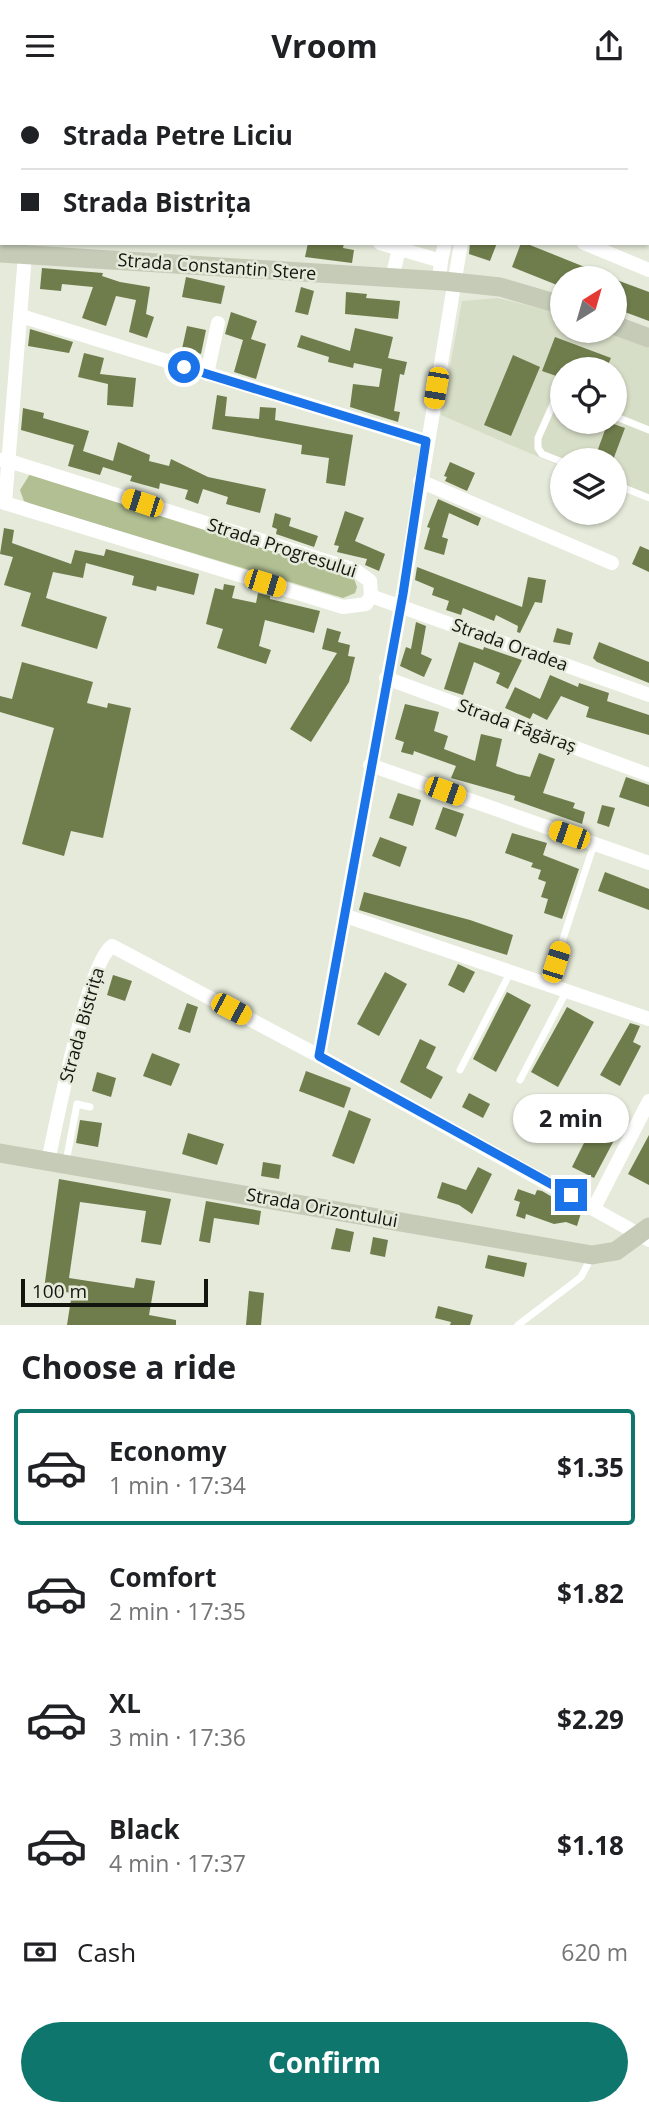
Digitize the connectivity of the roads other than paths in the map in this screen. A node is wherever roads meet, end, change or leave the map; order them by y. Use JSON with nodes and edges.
{"nodes":[{"id":1,"x":386,"y":245,"type":"edge"},
{"id":2,"x":445,"y":245,"type":"edge"},
{"id":3,"x":460,"y":245,"type":"edge"},
{"id":4,"x":594,"y":245,"type":"edge"},
{"id":5,"x":26,"y":249,"type":"edge"},
{"id":6,"x":399,"y":249,"type":"junction"},
{"id":7,"x":615,"y":249,"type":"edge"},
{"id":8,"x":0,"y":253,"type":"edge"},
{"id":9,"x":442,"y":261,"type":"junction"},
{"id":10,"x":649,"y":270,"type":"edge"},
{"id":11,"x":392,"y":278,"type":"junction"},
{"id":12,"x":442,"y":281,"type":"junction"},
{"id":13,"x":550,"y":302,"type":"edge"},
{"id":14,"x":21,"y":316,"type":"junction"},
{"id":15,"x":218,"y":323,"type":"dead end"},
{"id":16,"x":627,"y":329,"type":"edge"},
{"id":17,"x":649,"y":338,"type":"edge"},
{"id":18,"x":207,"y":374,"type":"junction"},
{"id":19,"x":550,"y":411,"type":"edge"},
{"id":20,"x":6,"y":413,"type":"edge"},
{"id":21,"x":627,"y":420,"type":"edge"},
{"id":22,"x":649,"y":429,"type":"edge"},
{"id":23,"x":426,"y":441,"type":"junction"},
{"id":24,"x":550,"y":457,"type":"edge"},
{"id":25,"x":4,"y":460,"type":"edge"},
{"id":26,"x":420,"y":481,"type":"junction"},
{"id":27,"x":627,"y":489,"type":"edge"},
{"id":28,"x":649,"y":498,"type":"edge"},
{"id":29,"x":611,"y":563,"type":"dead end"},
{"id":30,"x":371,"y":596,"type":"junction"},
{"id":31,"x":400,"y":605,"type":"junction"},
{"id":32,"x":386,"y":678,"type":"junction"},
{"id":33,"x":649,"y":695,"type":"edge"},
{"id":34,"x":370,"y":765,"type":"junction"},
{"id":35,"x":649,"y":775,"type":"edge"},
{"id":36,"x":594,"y":844,"type":"junction"},
{"id":37,"x":649,"y":863,"type":"edge"},
{"id":38,"x":346,"y":916,"type":"junction"},
{"id":39,"x":510,"y":973,"type":"junction"},
{"id":40,"x":548,"y":985,"type":"junction"},
{"id":41,"x":566,"y":992,"type":"junction"},
{"id":42,"x":649,"y":1019,"type":"edge"},
{"id":43,"x":319,"y":1056,"type":"junction"},
{"id":44,"x":460,"y":1070,"type":"dead end"},
{"id":45,"x":520,"y":1080,"type":"dead end"},
{"id":46,"x":649,"y":1101,"type":"edge"},
{"id":47,"x":90,"y":1107,"type":"dead end"},
{"id":48,"x":0,"y":1153,"type":"edge"},
{"id":49,"x":57,"y":1163,"type":"junction"},
{"id":50,"x":594,"y":1208,"type":"junction"},
{"id":51,"x":646,"y":1234,"type":"edge"},
{"id":52,"x":592,"y":1255,"type":"junction"},
{"id":53,"x":518,"y":1325,"type":"edge"}],
"edges":[{"from":1,"to":6,"type":"street"},
{"from":2,"to":9,"type":"street"},
{"from":3,"to":12,"type":"street"},
{"from":4,"to":7,"type":"street"},
{"from":5,"to":8,"type":"main road","name":"Strada Constantin Stere"},
{"from":5,"to":11,"type":"main road","name":"Strada Constantin Stere"},
{"from":5,"to":14,"type":"street"},
{"from":6,"to":9,"type":"street"},
{"from":6,"to":11,"type":"street"},
{"from":7,"to":10,"type":"street"},
{"from":9,"to":12,"type":"street"},
{"from":11,"to":12,"type":"main road","name":"Strada Constantin Stere"},
{"from":12,"to":13,"type":"main road","name":"Strada Constantin Stere"},
{"from":12,"to":23,"type":"street"},
{"from":14,"to":18,"type":"street"},
{"from":14,"to":20,"type":"street"},
{"from":15,"to":18,"type":"street"},
{"from":16,"to":17,"type":"main road"},
{"from":18,"to":23,"type":"street"},
{"from":19,"to":24,"type":"lane"},
{"from":20,"to":25,"type":"street"},
{"from":21,"to":22,"type":"lane"},
{"from":23,"to":26,"type":"street"},
{"from":25,"to":30,"type":"street","name":"Strada Progresului"},
{"from":25,"to":30,"type":"street","name":"Strada Progresului"},
{"from":26,"to":29,"type":"street"},
{"from":26,"to":31,"type":"street"},
{"from":27,"to":28,"type":"lane"},
{"from":30,"to":31,"type":"street","name":"Strada Oradea"},
{"from":31,"to":32,"type":"street"},
{"from":31,"to":33,"type":"street","name":"Strada Oradea"},
{"from":32,"to":34,"type":"street"},
{"from":32,"to":35,"type":"street","name":"Strada Făgăraș"},
{"from":34,"to":36,"type":"street"},
{"from":34,"to":38,"type":"street"},
{"from":36,"to":37,"type":"street"},
{"from":36,"to":40,"type":"lane"},
{"from":38,"to":39,"type":"street"},
{"from":38,"to":43,"type":"street"},
{"from":39,"to":40,"type":"street"},
{"from":39,"to":44,"type":"lane"},
{"from":40,"to":41,"type":"street"},
{"from":41,"to":42,"type":"street"},
{"from":41,"to":45,"type":"lane"},
{"from":43,"to":49,"type":"street","name":"Strada Bistrița"},
{"from":43,"to":50,"type":"street","name":"Strada Bistrița"},
{"from":46,"to":50,"type":"street"},
{"from":47,"to":49,"type":"lane"},
{"from":48,"to":49,"type":"main road","name":"Strada Orizontului"},
{"from":49,"to":52,"type":"main road","name":"Strada Orizontului"},
{"from":50,"to":51,"type":"street","name":"Strada Bistrița"},
{"from":51,"to":52,"type":"main road","name":"Strada Orizontului"},
{"from":52,"to":53,"type":"lane"}]}
